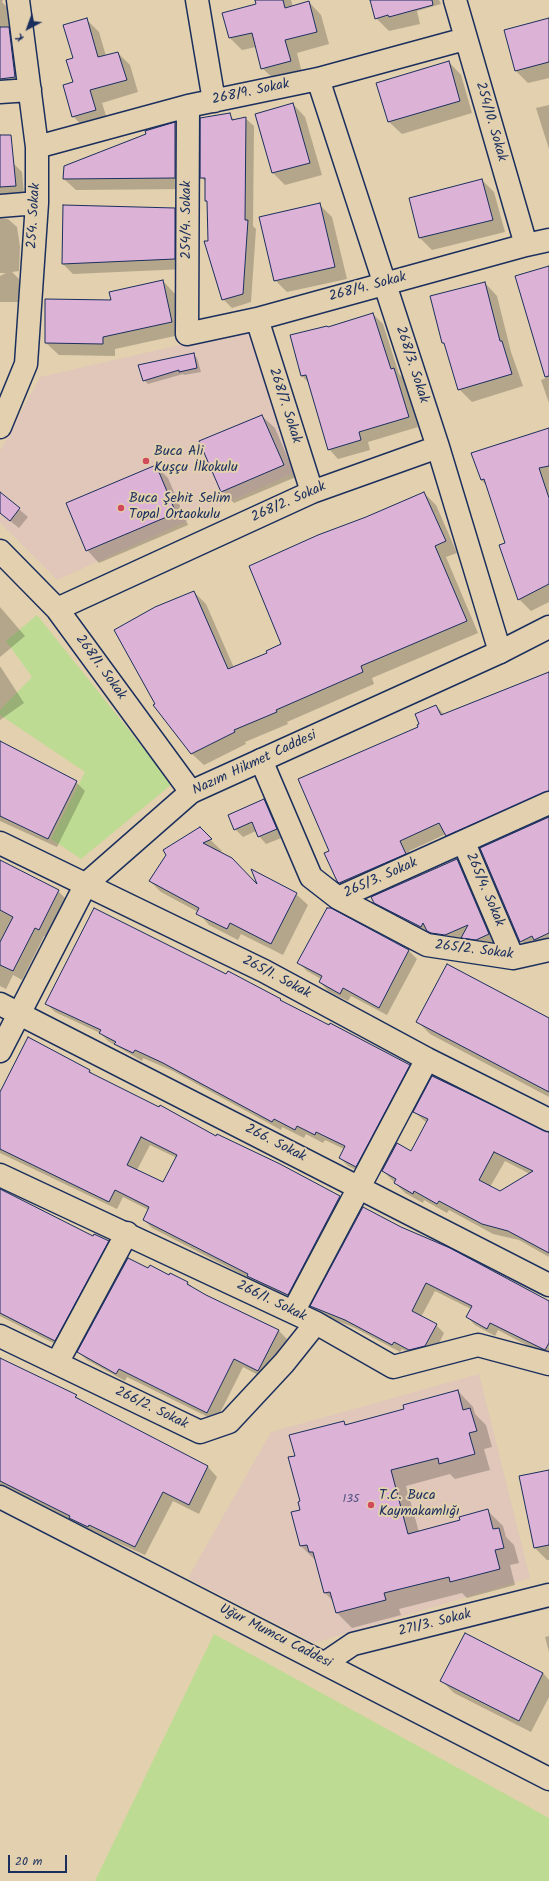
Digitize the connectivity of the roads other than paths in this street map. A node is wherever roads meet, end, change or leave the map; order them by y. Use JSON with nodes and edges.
{"nodes":[{"id":1,"x":18,"y":0,"type":"edge"},
{"id":2,"x":197,"y":0,"type":"edge"},
{"id":3,"x":455,"y":0,"type":"edge"},
{"id":4,"x":465,"y":39,"type":"junction"},
{"id":5,"x":318,"y":79,"type":"junction"},
{"id":6,"x":30,"y":90,"type":"junction"},
{"id":7,"x":0,"y":92,"type":"edge"},
{"id":8,"x":214,"y":101,"type":"junction"},
{"id":9,"x":188,"y":106,"type":"junction"},
{"id":10,"x":37,"y":147,"type":"junction"},
{"id":11,"x":36,"y":203,"type":"junction"},
{"id":12,"x":0,"y":206,"type":"edge"},
{"id":13,"x":549,"y":240,"type":"edge"},
{"id":14,"x":526,"y":245,"type":"junction"},
{"id":15,"x":385,"y":284,"type":"junction"},
{"id":16,"x":257,"y":319,"type":"junction"},
{"id":17,"x":187,"y":334,"type":"joint"},
{"id":18,"x":0,"y":427,"type":"edge"},
{"id":19,"x":438,"y":446,"type":"junction"},
{"id":20,"x":312,"y":492,"type":"junction"},
{"id":21,"x":0,"y":551,"type":"edge"},
{"id":22,"x":57,"y":610,"type":"junction"},
{"id":23,"x":549,"y":627,"type":"edge"},
{"id":24,"x":500,"y":652,"type":"junction"},
{"id":25,"x":260,"y":760,"type":"junction"},
{"id":26,"x":191,"y":792,"type":"junction"},
{"id":27,"x":549,"y":803,"type":"edge"},
{"id":28,"x":0,"y":843,"type":"edge"},
{"id":29,"x":464,"y":843,"type":"junction"},
{"id":30,"x":86,"y":884,"type":"junction"},
{"id":31,"x":338,"y":898,"type":"junction"},
{"id":32,"x":549,"y":950,"type":"edge"},
{"id":33,"x":513,"y":958,"type":"junction"},
{"id":34,"x":0,"y":1004,"type":"edge"},
{"id":35,"x":20,"y":1014,"type":"junction"},
{"id":36,"x":0,"y":1051,"type":"edge"},
{"id":37,"x":427,"y":1059,"type":"junction"},
{"id":38,"x":549,"y":1120,"type":"edge"},
{"id":39,"x":0,"y":1175,"type":"edge"},
{"id":40,"x":359,"y":1187,"type":"junction"},
{"id":41,"x":127,"y":1233,"type":"junction"},
{"id":42,"x":549,"y":1285,"type":"edge"},
{"id":43,"x":293,"y":1312,"type":"junction"},
{"id":44,"x":316,"y":1323,"type":"junction"},
{"id":45,"x":0,"y":1336,"type":"edge"},
{"id":46,"x":57,"y":1363,"type":"junction"},
{"id":47,"x":549,"y":1364,"type":"edge"},
{"id":48,"x":0,"y":1497,"type":"edge"},
{"id":49,"x":549,"y":1595,"type":"edge"},
{"id":50,"x":325,"y":1663,"type":"junction"},
{"id":51,"x":549,"y":1779,"type":"edge"}],
"edges":[{"from":1,"to":6,"type":"street","name":"254. Sokak"},
{"from":2,"to":8,"type":"street"},
{"from":3,"to":4,"type":"street","name":"254/10. Sokak"},
{"from":4,"to":5,"type":"street","name":"268/9. Sokak"},
{"from":4,"to":14,"type":"street","name":"254/10. Sokak"},
{"from":5,"to":8,"type":"street","name":"268/9. Sokak"},
{"from":5,"to":15,"type":"street","name":"268/3. Sokak"},
{"from":6,"to":7,"type":"street"},
{"from":6,"to":10,"type":"street","name":"254. Sokak"},
{"from":8,"to":9,"type":"street","name":"268/9. Sokak"},
{"from":9,"to":10,"type":"street","name":"268/9. Sokak"},
{"from":9,"to":17,"type":"street","name":"254/4. Sokak"},
{"from":10,"to":11,"type":"street","name":"254. Sokak"},
{"from":11,"to":12,"type":"street"},
{"from":11,"to":18,"type":"street","name":"254. Sokak"},
{"from":13,"to":14,"type":"street","name":"268/4. Sokak"},
{"from":14,"to":15,"type":"street","name":"268/4. Sokak"},
{"from":15,"to":16,"type":"street","name":"268/4. Sokak"},
{"from":15,"to":19,"type":"street","name":"268/3. Sokak"},
{"from":16,"to":17,"type":"street","name":"268/4. Sokak"},
{"from":16,"to":20,"type":"street","name":"268/7. Sokak"},
{"from":19,"to":20,"type":"street","name":"268/2. Sokak"},
{"from":19,"to":24,"type":"street","name":"268/3. Sokak"},
{"from":20,"to":22,"type":"street","name":"268/2. Sokak"},
{"from":21,"to":22,"type":"street","name":"268/1. Sokak"},
{"from":22,"to":26,"type":"street","name":"268/1. Sokak"},
{"from":23,"to":24,"type":"street","name":"Nazım Hikmet Caddesi"},
{"from":24,"to":25,"type":"street","name":"Nazım Hikmet Caddesi"},
{"from":25,"to":26,"type":"street","name":"Nazım Hikmet Caddesi"},
{"from":25,"to":31,"type":"street","name":"265/3. Sokak"},
{"from":26,"to":30,"type":"street","name":"Nazım Hikmet Caddesi"},
{"from":27,"to":29,"type":"street","name":"265/3. Sokak"},
{"from":28,"to":30,"type":"street","name":"265/1. Sokak"},
{"from":29,"to":31,"type":"street","name":"265/3. Sokak"},
{"from":29,"to":33,"type":"street","name":"265/4. Sokak"},
{"from":30,"to":35,"type":"street","name":"Nazım Hikmet Caddesi"},
{"from":30,"to":37,"type":"street","name":"265/1. Sokak"},
{"from":31,"to":33,"type":"street","name":"265/2. Sokak"},
{"from":32,"to":33,"type":"street","name":"265/2. Sokak"},
{"from":34,"to":35,"type":"street","name":"266. Sokak"},
{"from":35,"to":36,"type":"street","name":"Nazım Hikmet Caddesi"},
{"from":35,"to":40,"type":"street","name":"266. Sokak"},
{"from":37,"to":38,"type":"street","name":"265/1. Sokak"},
{"from":37,"to":40,"type":"street"},
{"from":39,"to":41,"type":"street","name":"266/1. Sokak"},
{"from":40,"to":42,"type":"street","name":"266. Sokak"},
{"from":40,"to":43,"type":"street"},
{"from":41,"to":43,"type":"street","name":"266/1. Sokak"},
{"from":41,"to":46,"type":"street"},
{"from":43,"to":44,"type":"street","name":"266/1. Sokak"},
{"from":44,"to":46,"type":"street","name":"266/2. Sokak"},
{"from":44,"to":47,"type":"street","name":"266/1. Sokak"},
{"from":45,"to":46,"type":"street","name":"266/2. Sokak"},
{"from":48,"to":50,"type":"street","name":"Uğur Mumcu Caddesi"},
{"from":49,"to":50,"type":"street","name":"271/3. Sokak"},
{"from":50,"to":51,"type":"street","name":"Uğur Mumcu Caddesi"}]}
